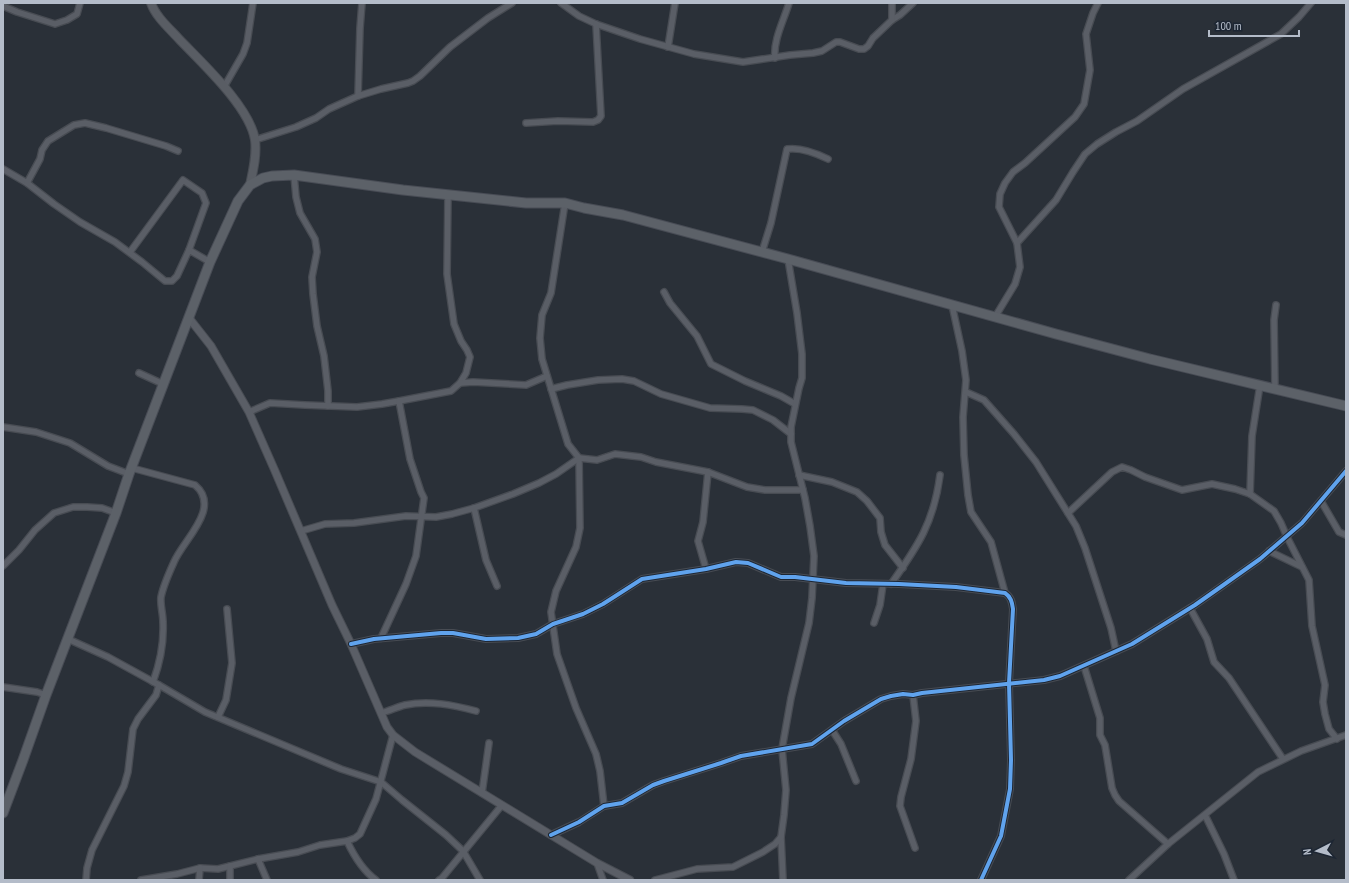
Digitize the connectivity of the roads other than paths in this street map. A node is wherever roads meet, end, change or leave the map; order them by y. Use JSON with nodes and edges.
{"nodes":[{"id":1,"x":80,"y":3,"type":"edge"},
{"id":2,"x":151,"y":3,"type":"edge"},
{"id":3,"x":253,"y":3,"type":"edge"},
{"id":4,"x":362,"y":3,"type":"edge"},
{"id":5,"x":512,"y":3,"type":"edge"},
{"id":6,"x":561,"y":3,"type":"edge"},
{"id":7,"x":675,"y":3,"type":"edge"},
{"id":8,"x":789,"y":3,"type":"edge"},
{"id":9,"x":892,"y":3,"type":"edge"},
{"id":10,"x":913,"y":3,"type":"edge"},
{"id":11,"x":1098,"y":3,"type":"edge"},
{"id":12,"x":1311,"y":3,"type":"edge"},
{"id":13,"x":3,"y":6,"type":"edge"},
{"id":14,"x":892,"y":20,"type":"junction"},
{"id":15,"x":596,"y":24,"type":"junction"},
{"id":16,"x":668,"y":47,"type":"junction"},
{"id":17,"x":775,"y":58,"type":"junction"},
{"id":18,"x":224,"y":87,"type":"junction"},
{"id":19,"x":358,"y":96,"type":"junction"},
{"id":20,"x":526,"y":123,"type":"dead end"},
{"id":21,"x":255,"y":140,"type":"junction"},
{"id":22,"x":178,"y":151,"type":"dead end"},
{"id":23,"x":828,"y":159,"type":"dead end"},
{"id":24,"x":3,"y":169,"type":"edge"},
{"id":25,"x":294,"y":175,"type":"junction"},
{"id":26,"x":27,"y":183,"type":"junction"},
{"id":27,"x":250,"y":185,"type":"junction"},
{"id":28,"x":448,"y":194,"type":"junction"},
{"id":29,"x":565,"y":203,"type":"junction"},
{"id":30,"x":1018,"y":243,"type":"junction"},
{"id":31,"x":189,"y":250,"type":"junction"},
{"id":32,"x":130,"y":252,"type":"junction"},
{"id":33,"x":762,"y":252,"type":"junction"},
{"id":34,"x":788,"y":259,"type":"junction"},
{"id":35,"x":210,"y":262,"type":"junction"},
{"id":36,"x":664,"y":292,"type":"dead end"},
{"id":37,"x":952,"y":305,"type":"junction"},
{"id":38,"x":1276,"y":305,"type":"dead end"},
{"id":39,"x":995,"y":317,"type":"junction"},
{"id":40,"x":189,"y":318,"type":"junction"},
{"id":41,"x":139,"y":373,"type":"dead end"},
{"id":42,"x":547,"y":376,"type":"junction"},
{"id":43,"x":460,"y":383,"type":"junction"},
{"id":44,"x":163,"y":384,"type":"junction"},
{"id":45,"x":1260,"y":385,"type":"junction"},
{"id":46,"x":1275,"y":388,"type":"junction"},
{"id":47,"x":551,"y":389,"type":"junction"},
{"id":48,"x":966,"y":392,"type":"junction"},
{"id":49,"x":399,"y":401,"type":"junction"},
{"id":50,"x":795,"y":404,"type":"junction"},
{"id":51,"x":328,"y":406,"type":"junction"},
{"id":52,"x":1346,"y":406,"type":"edge"},
{"id":53,"x":249,"y":412,"type":"junction"},
{"id":54,"x":3,"y":427,"type":"edge"},
{"id":55,"x":791,"y":434,"type":"junction"},
{"id":56,"x":579,"y":458,"type":"junction"},
{"id":57,"x":130,"y":471,"type":"junction"},
{"id":58,"x":1346,"y":471,"type":"edge"},
{"id":59,"x":708,"y":472,"type":"junction"},
{"id":60,"x":940,"y":474,"type":"dead end"},
{"id":61,"x":800,"y":475,"type":"junction"},
{"id":62,"x":803,"y":490,"type":"junction"},
{"id":63,"x":1250,"y":494,"type":"junction"},
{"id":64,"x":1321,"y":501,"type":"junction"},
{"id":65,"x":474,"y":508,"type":"junction"},
{"id":66,"x":116,"y":513,"type":"junction"},
{"id":67,"x":1068,"y":513,"type":"junction"},
{"id":68,"x":422,"y":517,"type":"junction"},
{"id":69,"x":301,"y":531,"type":"junction"},
{"id":70,"x":1346,"y":535,"type":"edge"},
{"id":71,"x":1286,"y":537,"type":"junction"},
{"id":72,"x":1269,"y":551,"type":"junction"},
{"id":73,"x":3,"y":566,"type":"edge"},
{"id":74,"x":1302,"y":567,"type":"junction"},
{"id":75,"x":903,"y":568,"type":"junction"},
{"id":76,"x":706,"y":569,"type":"junction"},
{"id":77,"x":813,"y":580,"type":"junction"},
{"id":78,"x":884,"y":584,"type":"junction"},
{"id":79,"x":891,"y":584,"type":"junction"},
{"id":80,"x":497,"y":586,"type":"dead end"},
{"id":81,"x":1005,"y":593,"type":"junction"},
{"id":82,"x":1190,"y":608,"type":"junction"},
{"id":83,"x":227,"y":609,"type":"dead end"},
{"id":84,"x":874,"y":623,"type":"dead end"},
{"id":85,"x":552,"y":624,"type":"junction"},
{"id":86,"x":381,"y":638,"type":"junction"},
{"id":87,"x":68,"y":639,"type":"junction"},
{"id":88,"x":351,"y":644,"type":"junction"},
{"id":89,"x":1116,"y":651,"type":"junction"},
{"id":90,"x":1084,"y":666,"type":"junction"},
{"id":91,"x":153,"y":682,"type":"junction"},
{"id":92,"x":1009,"y":683,"type":"junction"},
{"id":93,"x":159,"y":685,"type":"junction"},
{"id":94,"x":3,"y":687,"type":"edge"},
{"id":95,"x":913,"y":695,"type":"junction"},
{"id":96,"x":46,"y":696,"type":"junction"},
{"id":97,"x":476,"y":711,"type":"dead end"},
{"id":98,"x":381,"y":713,"type":"junction"},
{"id":99,"x":218,"y":717,"type":"junction"},
{"id":100,"x":832,"y":730,"type":"junction"},
{"id":101,"x":393,"y":735,"type":"junction"},
{"id":102,"x":1346,"y":735,"type":"edge"},
{"id":103,"x":1337,"y":739,"type":"junction"},
{"id":104,"x":489,"y":743,"type":"dead end"},
{"id":105,"x":782,"y":749,"type":"junction"},
{"id":106,"x":1283,"y":759,"type":"junction"},
{"id":107,"x":856,"y":781,"type":"dead end"},
{"id":108,"x":381,"y":782,"type":"junction"},
{"id":109,"x":482,"y":793,"type":"junction"},
{"id":110,"x":502,"y":805,"type":"junction"},
{"id":111,"x":604,"y":806,"type":"junction"},
{"id":112,"x":3,"y":813,"type":"edge"},
{"id":113,"x":1205,"y":815,"type":"junction"},
{"id":114,"x":551,"y":835,"type":"junction"},
{"id":115,"x":781,"y":836,"type":"junction"},
{"id":116,"x":347,"y":841,"type":"junction"},
{"id":117,"x":1168,"y":844,"type":"junction"},
{"id":118,"x":915,"y":848,"type":"dead end"},
{"id":119,"x":463,"y":851,"type":"junction"},
{"id":120,"x":258,"y":859,"type":"junction"},
{"id":121,"x":597,"y":863,"type":"junction"},
{"id":122,"x":230,"y":866,"type":"junction"},
{"id":123,"x":200,"y":868,"type":"junction"},
{"id":124,"x":86,"y":880,"type":"edge"},
{"id":125,"x":141,"y":880,"type":"edge"},
{"id":126,"x":199,"y":880,"type":"edge"},
{"id":127,"x":230,"y":880,"type":"edge"},
{"id":128,"x":267,"y":880,"type":"edge"},
{"id":129,"x":376,"y":880,"type":"edge"},
{"id":130,"x":439,"y":880,"type":"edge"},
{"id":131,"x":480,"y":880,"type":"edge"},
{"id":132,"x":603,"y":880,"type":"edge"},
{"id":133,"x":630,"y":880,"type":"edge"},
{"id":134,"x":655,"y":880,"type":"edge"},
{"id":135,"x":782,"y":880,"type":"edge"},
{"id":136,"x":981,"y":880,"type":"edge"},
{"id":137,"x":1129,"y":880,"type":"edge"},
{"id":138,"x":1234,"y":880,"type":"edge"}],
"edges":[{"from":1,"to":13,"type":"street"},
{"from":2,"to":18,"type":"main road"},
{"from":3,"to":18,"type":"street"},
{"from":4,"to":19,"type":"street"},
{"from":5,"to":19,"type":"street"},
{"from":6,"to":15,"type":"street"},
{"from":7,"to":16,"type":"street"},
{"from":8,"to":17,"type":"street"},
{"from":9,"to":14,"type":"street"},
{"from":10,"to":14,"type":"street"},
{"from":11,"to":30,"type":"street"},
{"from":12,"to":30,"type":"street"},
{"from":14,"to":17,"type":"street"},
{"from":15,"to":16,"type":"street"},
{"from":15,"to":20,"type":"street"},
{"from":16,"to":17,"type":"street"},
{"from":18,"to":21,"type":"main road"},
{"from":19,"to":21,"type":"street"},
{"from":21,"to":27,"type":"main road"},
{"from":22,"to":26,"type":"street"},
{"from":23,"to":33,"type":"street"},
{"from":24,"to":26,"type":"street"},
{"from":25,"to":27,"type":"main road"},
{"from":25,"to":28,"type":"main road"},
{"from":25,"to":51,"type":"street"},
{"from":26,"to":32,"type":"street"},
{"from":27,"to":35,"type":"main road"},
{"from":28,"to":29,"type":"main road"},
{"from":28,"to":43,"type":"street"},
{"from":29,"to":33,"type":"main road"},
{"from":29,"to":42,"type":"street"},
{"from":30,"to":39,"type":"street"},
{"from":31,"to":32,"type":"street"},
{"from":31,"to":32,"type":"street"},
{"from":31,"to":35,"type":"street"},
{"from":33,"to":34,"type":"main road"},
{"from":34,"to":37,"type":"main road"},
{"from":34,"to":50,"type":"street"},
{"from":35,"to":40,"type":"main road"},
{"from":36,"to":50,"type":"street"},
{"from":37,"to":39,"type":"main road"},
{"from":37,"to":48,"type":"street"},
{"from":38,"to":46,"type":"street"},
{"from":39,"to":45,"type":"main road"},
{"from":40,"to":44,"type":"main road"},
{"from":40,"to":53,"type":"street"},
{"from":41,"to":44,"type":"street"},
{"from":42,"to":43,"type":"street"},
{"from":42,"to":47,"type":"street"},
{"from":43,"to":49,"type":"street"},
{"from":44,"to":57,"type":"main road"},
{"from":45,"to":46,"type":"main road"},
{"from":45,"to":63,"type":"street"},
{"from":46,"to":52,"type":"main road"},
{"from":47,"to":55,"type":"street"},
{"from":47,"to":56,"type":"street"},
{"from":48,"to":67,"type":"street"},
{"from":48,"to":81,"type":"street"},
{"from":49,"to":51,"type":"street"},
{"from":49,"to":68,"type":"street"},
{"from":50,"to":55,"type":"street"},
{"from":51,"to":53,"type":"street"},
{"from":53,"to":69,"type":"street"},
{"from":54,"to":57,"type":"street"},
{"from":55,"to":61,"type":"street"},
{"from":56,"to":59,"type":"street"},
{"from":56,"to":65,"type":"street"},
{"from":56,"to":85,"type":"street"},
{"from":57,"to":66,"type":"main road"},
{"from":57,"to":91,"type":"street"},
{"from":58,"to":64,"type":"street"},
{"from":59,"to":62,"type":"street"},
{"from":59,"to":76,"type":"street"},
{"from":60,"to":75,"type":"street"},
{"from":61,"to":62,"type":"street"},
{"from":61,"to":75,"type":"street"},
{"from":62,"to":77,"type":"street"},
{"from":63,"to":67,"type":"street"},
{"from":63,"to":71,"type":"street"},
{"from":64,"to":70,"type":"street"},
{"from":64,"to":71,"type":"street"},
{"from":65,"to":68,"type":"street"},
{"from":65,"to":80,"type":"street"},
{"from":66,"to":73,"type":"street"},
{"from":66,"to":87,"type":"main road"},
{"from":67,"to":89,"type":"street"},
{"from":68,"to":69,"type":"street"},
{"from":68,"to":86,"type":"street"},
{"from":69,"to":88,"type":"street"},
{"from":71,"to":72,"type":"street"},
{"from":71,"to":74,"type":"street"},
{"from":72,"to":74,"type":"street"},
{"from":72,"to":82,"type":"street"},
{"from":74,"to":103,"type":"street"},
{"from":75,"to":79,"type":"street"},
{"from":76,"to":77,"type":"street"},
{"from":76,"to":85,"type":"street"},
{"from":77,"to":78,"type":"street"},
{"from":77,"to":105,"type":"street"},
{"from":78,"to":79,"type":"street"},
{"from":78,"to":84,"type":"street"},
{"from":79,"to":81,"type":"street"},
{"from":81,"to":92,"type":"street"},
{"from":82,"to":89,"type":"street"},
{"from":82,"to":106,"type":"street"},
{"from":83,"to":99,"type":"street"},
{"from":85,"to":86,"type":"street"},
{"from":85,"to":111,"type":"street"},
{"from":86,"to":88,"type":"street"},
{"from":87,"to":91,"type":"street"},
{"from":87,"to":96,"type":"main road"},
{"from":88,"to":98,"type":"street"},
{"from":89,"to":90,"type":"street"},
{"from":90,"to":92,"type":"street"},
{"from":90,"to":117,"type":"street"},
{"from":91,"to":93,"type":"street"},
{"from":92,"to":95,"type":"street"},
{"from":92,"to":136,"type":"street"},
{"from":93,"to":99,"type":"street"},
{"from":93,"to":124,"type":"street"},
{"from":94,"to":96,"type":"street"},
{"from":95,"to":100,"type":"street"},
{"from":95,"to":118,"type":"street"},
{"from":96,"to":112,"type":"main road"},
{"from":97,"to":98,"type":"street"},
{"from":98,"to":101,"type":"street"},
{"from":99,"to":108,"type":"street"},
{"from":100,"to":105,"type":"street"},
{"from":100,"to":107,"type":"street"},
{"from":101,"to":108,"type":"street"},
{"from":101,"to":109,"type":"street"},
{"from":102,"to":103,"type":"street"},
{"from":103,"to":106,"type":"street"},
{"from":104,"to":109,"type":"street"},
{"from":105,"to":111,"type":"street"},
{"from":105,"to":115,"type":"street"},
{"from":106,"to":113,"type":"street"},
{"from":108,"to":116,"type":"street"},
{"from":108,"to":119,"type":"street"},
{"from":109,"to":110,"type":"street"},
{"from":110,"to":114,"type":"street"},
{"from":110,"to":119,"type":"street"},
{"from":111,"to":114,"type":"street"},
{"from":113,"to":117,"type":"street"},
{"from":113,"to":138,"type":"street"},
{"from":114,"to":121,"type":"street"},
{"from":115,"to":134,"type":"street"},
{"from":115,"to":135,"type":"street"},
{"from":116,"to":120,"type":"street"},
{"from":116,"to":129,"type":"street"},
{"from":117,"to":137,"type":"street"},
{"from":119,"to":130,"type":"street"},
{"from":119,"to":131,"type":"street"},
{"from":120,"to":122,"type":"street"},
{"from":120,"to":128,"type":"street"},
{"from":121,"to":132,"type":"street"},
{"from":121,"to":133,"type":"street"},
{"from":122,"to":123,"type":"street"},
{"from":122,"to":127,"type":"street"},
{"from":123,"to":125,"type":"street"},
{"from":123,"to":126,"type":"street"}]}
